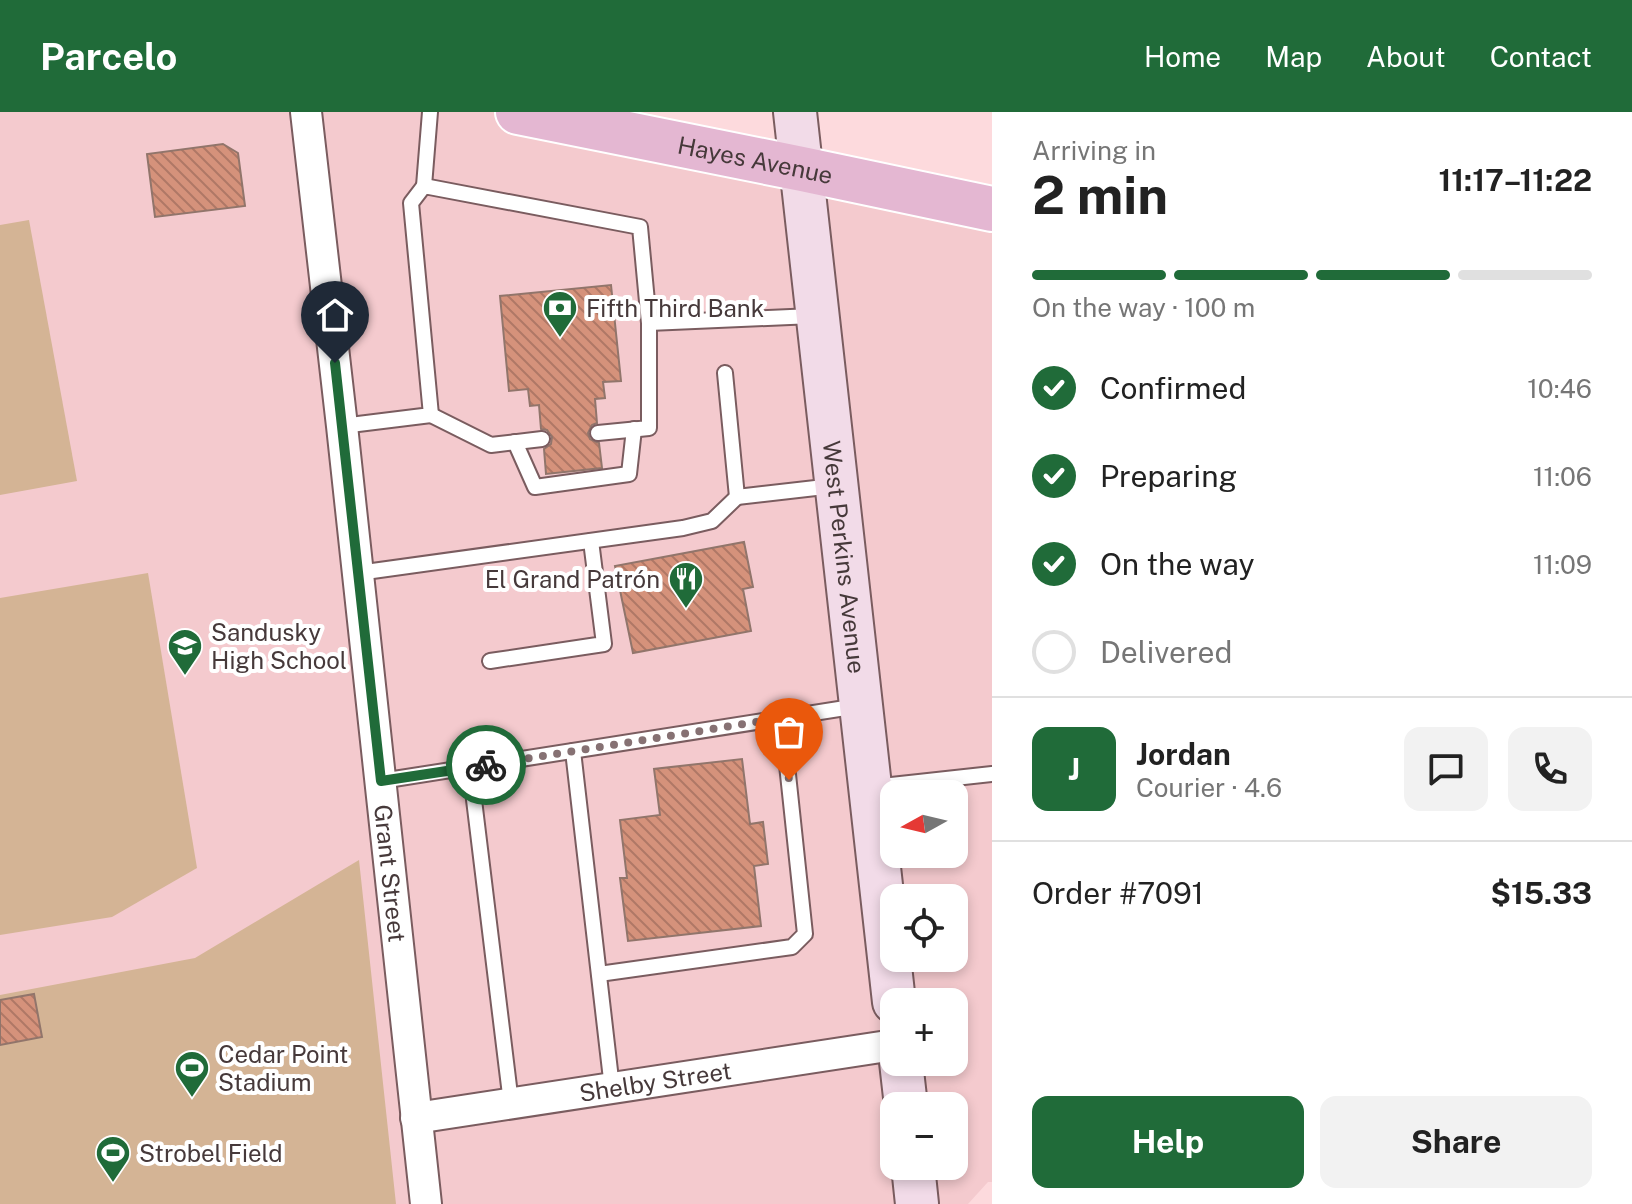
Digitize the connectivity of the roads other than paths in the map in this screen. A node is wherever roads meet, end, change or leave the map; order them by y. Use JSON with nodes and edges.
{"nodes":[{"id":1,"x":306,"y":112,"type":"edge"},
{"id":2,"x":430,"y":112,"type":"edge"},
{"id":3,"x":795,"y":112,"type":"edge"},
{"id":4,"x":530,"y":113,"type":"edge"},
{"id":5,"x":802,"y":169,"type":"junction"},
{"id":6,"x":424,"y":186,"type":"junction"},
{"id":7,"x":992,"y":209,"type":"edge"},
{"id":8,"x":819,"y":316,"type":"junction"},
{"id":9,"x":649,"y":323,"type":"junction"},
{"id":10,"x":725,"y":373,"type":"dead end"},
{"id":11,"x":431,"y":415,"type":"junction"},
{"id":12,"x":342,"y":426,"type":"junction"},
{"id":13,"x":634,"y":429,"type":"junction"},
{"id":14,"x":598,"y":433,"type":"dead end"},
{"id":15,"x":542,"y":439,"type":"dead end"},
{"id":16,"x":515,"y":442,"type":"junction"},
{"id":17,"x":838,"y":485,"type":"junction"},
{"id":18,"x":737,"y":497,"type":"junction"},
{"id":19,"x":591,"y":541,"type":"junction"},
{"id":20,"x":358,"y":573,"type":"junction"},
{"id":21,"x":490,"y":661,"type":"dead end"},
{"id":22,"x":862,"y":705,"type":"junction"},
{"id":23,"x":782,"y":718,"type":"junction"},
{"id":24,"x":573,"y":751,"type":"junction"},
{"id":25,"x":470,"y":767,"type":"junction"},
{"id":26,"x":992,"y":774,"type":"edge"},
{"id":27,"x":381,"y":781,"type":"junction"},
{"id":28,"x":871,"y":788,"type":"junction"},
{"id":29,"x":599,"y":974,"type":"junction"},
{"id":30,"x":892,"y":988,"type":"edge"},
{"id":31,"x":880,"y":1047,"type":"edge"},
{"id":32,"x":612,"y":1088,"type":"junction"},
{"id":33,"x":511,"y":1103,"type":"junction"},
{"id":34,"x":416,"y":1118,"type":"junction"},
{"id":35,"x":914,"y":1180,"type":"edge"},
{"id":36,"x":426,"y":1204,"type":"edge"},
{"id":37,"x":917,"y":1204,"type":"edge"}],
"edges":[{"from":1,"to":12,"type":"street","name":"Grant Street"},
{"from":2,"to":6,"type":"lane"},
{"from":3,"to":5,"type":"main road","name":"West Perkins Avenue"},
{"from":4,"to":5,"type":"main road","name":"Hayes Avenue"},
{"from":5,"to":7,"type":"main road","name":"Hayes Avenue"},
{"from":5,"to":8,"type":"main road","name":"West Perkins Avenue"},
{"from":6,"to":9,"type":"lane"},
{"from":6,"to":11,"type":"lane"},
{"from":8,"to":9,"type":"lane"},
{"from":8,"to":17,"type":"main road","name":"West Perkins Avenue"},
{"from":9,"to":13,"type":"lane"},
{"from":10,"to":18,"type":"lane"},
{"from":11,"to":12,"type":"lane"},
{"from":11,"to":16,"type":"lane"},
{"from":12,"to":20,"type":"street","name":"Grant Street"},
{"from":13,"to":14,"type":"lane"},
{"from":13,"to":16,"type":"lane"},
{"from":15,"to":16,"type":"lane"},
{"from":17,"to":18,"type":"lane"},
{"from":17,"to":22,"type":"main road","name":"West Perkins Avenue"},
{"from":18,"to":19,"type":"lane"},
{"from":19,"to":20,"type":"lane"},
{"from":19,"to":21,"type":"lane"},
{"from":20,"to":27,"type":"street","name":"Grant Street"},
{"from":22,"to":23,"type":"lane"},
{"from":22,"to":28,"type":"main road","name":"West Perkins Avenue"},
{"from":23,"to":24,"type":"lane"},
{"from":23,"to":29,"type":"lane"},
{"from":24,"to":25,"type":"lane"},
{"from":24,"to":29,"type":"lane"},
{"from":25,"to":27,"type":"lane"},
{"from":25,"to":33,"type":"lane"},
{"from":26,"to":28,"type":"lane"},
{"from":27,"to":34,"type":"street","name":"Grant Street"},
{"from":28,"to":30,"type":"main road","name":"West Perkins Avenue"},
{"from":29,"to":32,"type":"lane"},
{"from":31,"to":32,"type":"street","name":"Shelby Street"},
{"from":32,"to":33,"type":"street","name":"Shelby Street"},
{"from":33,"to":34,"type":"street","name":"Shelby Street"},
{"from":34,"to":36,"type":"street","name":"Grant Street"},
{"from":35,"to":37,"type":"main road"}]}
